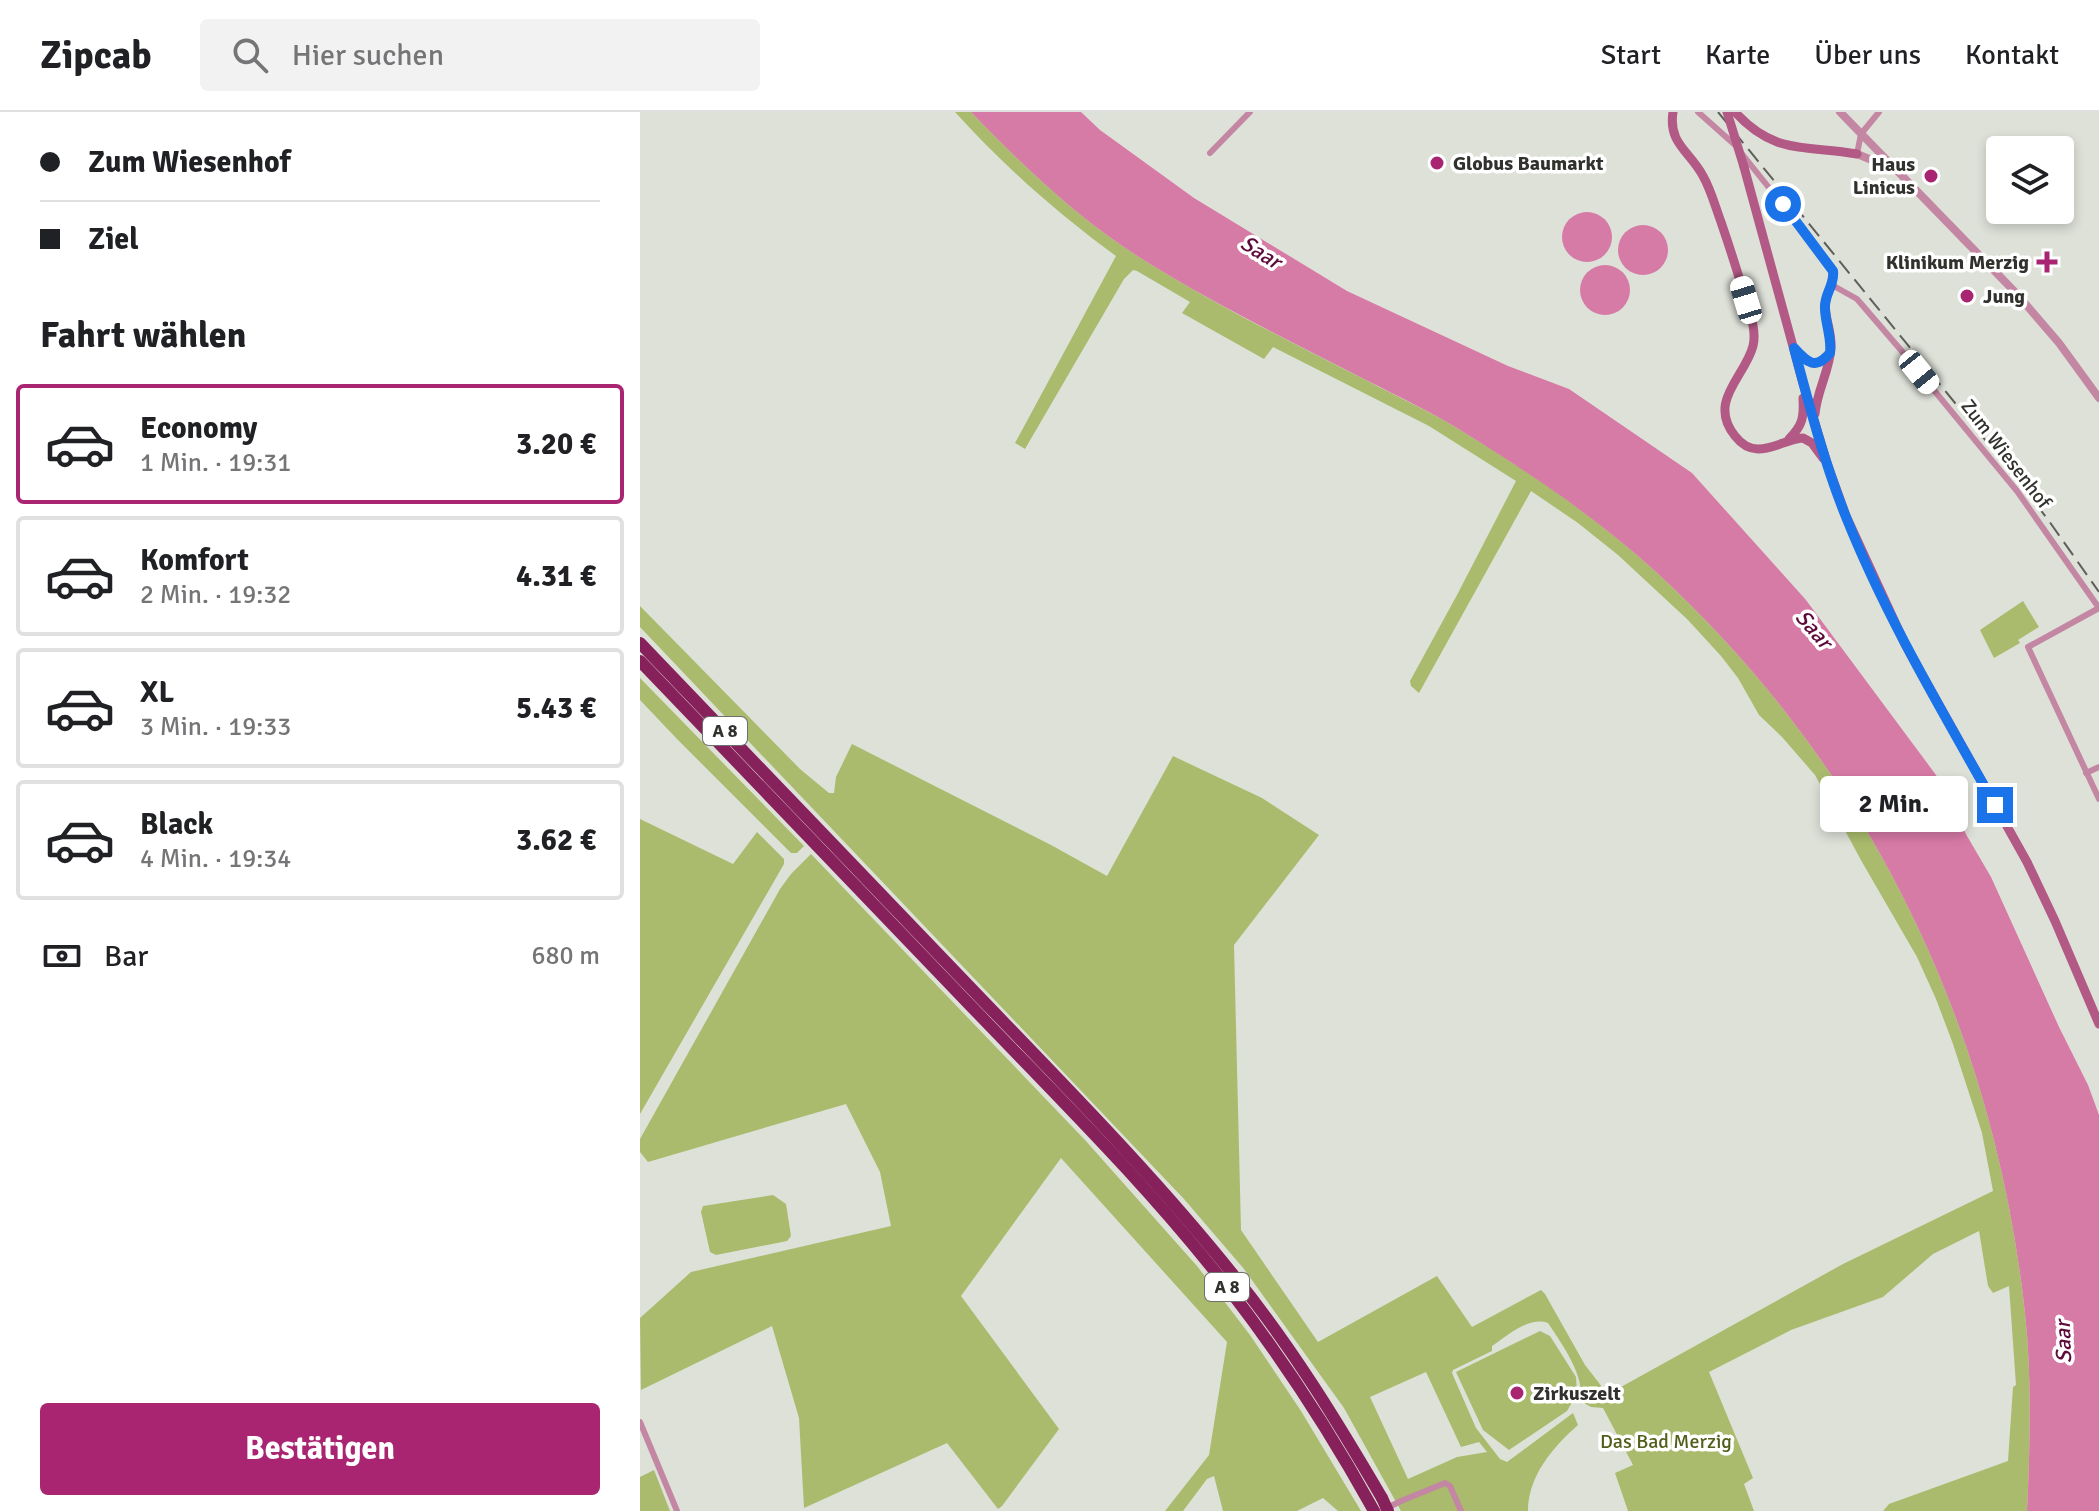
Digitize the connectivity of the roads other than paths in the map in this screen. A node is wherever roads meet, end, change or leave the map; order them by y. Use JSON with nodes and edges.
{"nodes":[{"id":1,"x":1250,"y":112,"type":"edge"},
{"id":2,"x":1673,"y":112,"type":"edge"},
{"id":3,"x":1698,"y":112,"type":"edge"},
{"id":4,"x":1727,"y":112,"type":"edge"},
{"id":5,"x":1735,"y":112,"type":"edge"},
{"id":6,"x":1840,"y":112,"type":"edge"},
{"id":7,"x":1879,"y":112,"type":"edge"},
{"id":8,"x":1861,"y":134,"type":"junction"},
{"id":9,"x":1210,"y":153,"type":"dead end"},
{"id":10,"x":1857,"y":154,"type":"junction"},
{"id":11,"x":1904,"y":177,"type":"junction"},
{"id":12,"x":1832,"y":285,"type":"junction"},
{"id":13,"x":1794,"y":348,"type":"junction"},
{"id":14,"x":1830,"y":353,"type":"junction"},
{"id":15,"x":1803,"y":383,"type":"junction"},
{"id":16,"x":2099,"y":398,"type":"edge"},
{"id":17,"x":1814,"y":421,"type":"junction"},
{"id":18,"x":1787,"y":441,"type":"junction"},
{"id":19,"x":1827,"y":463,"type":"junction"},
{"id":20,"x":2099,"y":608,"type":"edge"},
{"id":21,"x":640,"y":643,"type":"edge"},
{"id":22,"x":640,"y":661,"type":"edge"},
{"id":23,"x":2099,"y":767,"type":"edge"},
{"id":24,"x":2086,"y":773,"type":"junction"},
{"id":25,"x":2099,"y":799,"type":"edge"},
{"id":26,"x":806,"y":824,"type":"junction"},
{"id":27,"x":2094,"y":1001,"type":"edge"},
{"id":28,"x":2099,"y":1024,"type":"edge"},
{"id":29,"x":640,"y":1422,"type":"edge"},
{"id":30,"x":1376,"y":1506,"type":"edge"},
{"id":31,"x":677,"y":1511,"type":"edge"},
{"id":32,"x":1388,"y":1511,"type":"edge"},
{"id":33,"x":1461,"y":1511,"type":"edge"}],
"edges":[{"from":1,"to":9,"type":"street"},
{"from":2,"to":18,"type":"main road"},
{"from":3,"to":12,"type":"street"},
{"from":4,"to":13,"type":"main road","bridge":true},
{"from":5,"to":10,"type":"main road"},
{"from":6,"to":8,"type":"street"},
{"from":7,"to":8,"type":"street"},
{"from":8,"to":10,"type":"street"},
{"from":8,"to":11,"type":"street"},
{"from":10,"to":11,"type":"street"},
{"from":11,"to":16,"type":"street"},
{"from":12,"to":14,"type":"main road"},
{"from":12,"to":20,"type":"street","name":"Zum Wiesenhof"},
{"from":13,"to":14,"type":"main road"},
{"from":13,"to":15,"type":"main road"},
{"from":14,"to":17,"type":"main road"},
{"from":15,"to":17,"type":"main road"},
{"from":15,"to":18,"type":"main road"},
{"from":17,"to":19,"type":"main road"},
{"from":18,"to":19,"type":"main road"},
{"from":19,"to":27,"type":"main road"},
{"from":20,"to":24,"type":"street"},
{"from":21,"to":26,"type":"highway","number":"A 8"},
{"from":22,"to":26,"type":"highway","number":"A 8"},
{"from":23,"to":24,"type":"street"},
{"from":24,"to":25,"type":"street"},
{"from":26,"to":30,"type":"highway","number":"A 8"},
{"from":27,"to":28,"type":"main road"},
{"from":29,"to":31,"type":"street"},
{"from":30,"to":32,"type":"highway","number":"A 8","bridge":true},
{"from":30,"to":33,"type":"street"}]}
